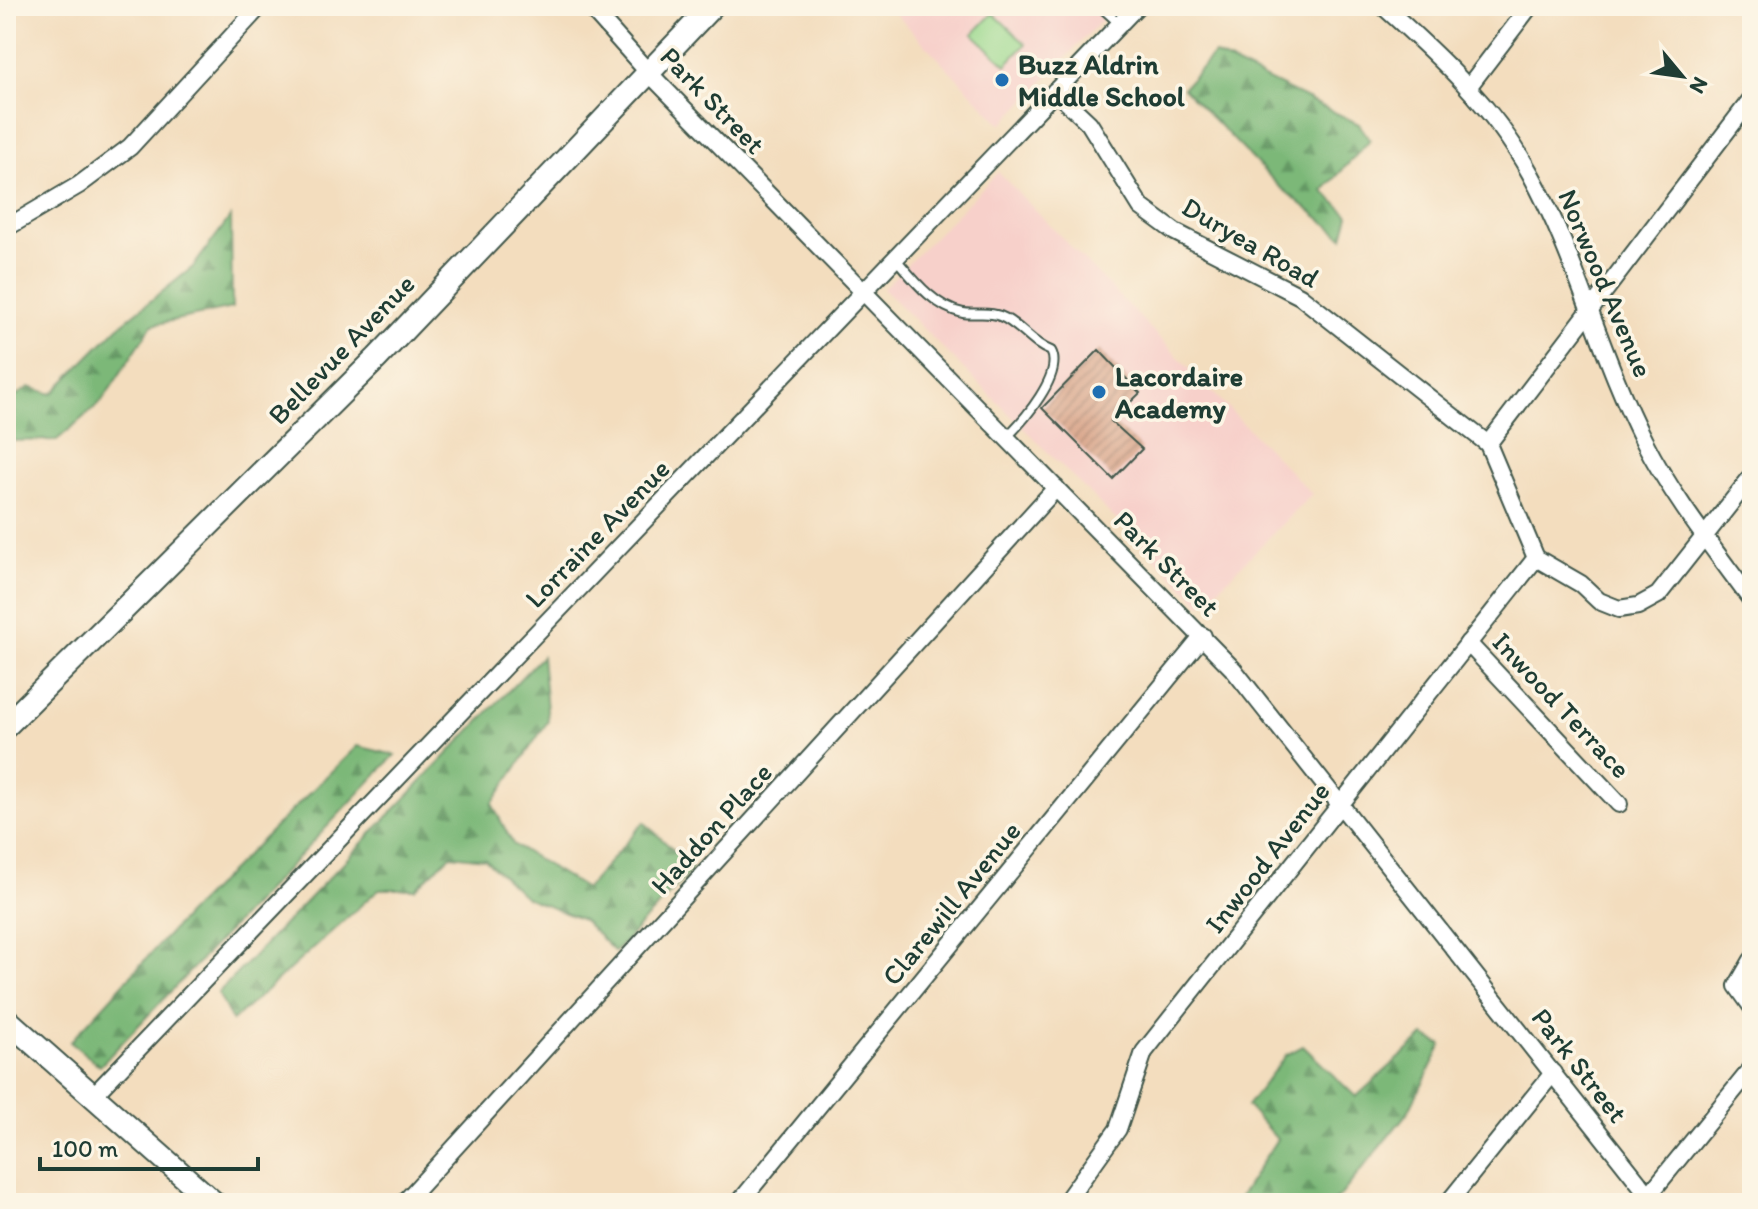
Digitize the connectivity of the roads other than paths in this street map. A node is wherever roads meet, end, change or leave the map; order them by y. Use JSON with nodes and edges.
{"nodes":[{"id":1,"x":260,"y":6,"type":"edge"},
{"id":2,"x":589,"y":6,"type":"edge"},
{"id":3,"x":712,"y":6,"type":"edge"},
{"id":4,"x":1100,"y":6,"type":"edge"},
{"id":5,"x":1137,"y":6,"type":"edge"},
{"id":6,"x":1383,"y":6,"type":"edge"},
{"id":7,"x":1530,"y":6,"type":"edge"},
{"id":8,"x":1120,"y":24,"type":"junction"},
{"id":9,"x":648,"y":72,"type":"junction"},
{"id":10,"x":1469,"y":86,"type":"junction"},
{"id":11,"x":1055,"y":91,"type":"junction"},
{"id":12,"x":1752,"y":98,"type":"edge"},
{"id":13,"x":6,"y":228,"type":"edge"},
{"id":14,"x":896,"y":259,"type":"junction"},
{"id":15,"x":865,"y":292,"type":"junction"},
{"id":16,"x":1589,"y":306,"type":"junction"},
{"id":17,"x":1007,"y":437,"type":"junction"},
{"id":18,"x":1488,"y":444,"type":"junction"},
{"id":19,"x":1752,"y":476,"type":"edge"},
{"id":20,"x":1056,"y":488,"type":"junction"},
{"id":21,"x":1705,"y":537,"type":"junction"},
{"id":22,"x":1536,"y":558,"type":"junction"},
{"id":23,"x":1752,"y":601,"type":"edge"},
{"id":24,"x":1203,"y":636,"type":"junction"},
{"id":25,"x":1468,"y":643,"type":"junction"},
{"id":26,"x":6,"y":726,"type":"edge"},
{"id":27,"x":1342,"y":804,"type":"junction"},
{"id":28,"x":1619,"y":804,"type":"dead end"},
{"id":29,"x":1752,"y":960,"type":"edge"},
{"id":30,"x":1752,"y":1007,"type":"edge"},
{"id":31,"x":6,"y":1019,"type":"edge"},
{"id":32,"x":1752,"y":1068,"type":"edge"},
{"id":33,"x":1553,"y":1073,"type":"junction"},
{"id":34,"x":93,"y":1096,"type":"junction"},
{"id":35,"x":1652,"y":1199,"type":"edge"},
{"id":36,"x":214,"y":1203,"type":"edge"},
{"id":37,"x":404,"y":1203,"type":"edge"},
{"id":38,"x":739,"y":1203,"type":"edge"},
{"id":39,"x":1065,"y":1203,"type":"edge"},
{"id":40,"x":1448,"y":1203,"type":"edge"}],
"edges":[{"from":1,"to":13,"type":"street"},
{"from":2,"to":9,"type":"street","name":"Park Street"},
{"from":3,"to":9,"type":"street","name":"Bellevue Avenue"},
{"from":4,"to":8,"type":"lane"},
{"from":5,"to":8,"type":"street","name":"Lorraine Avenue"},
{"from":6,"to":10,"type":"street","name":"Norwood Avenue"},
{"from":7,"to":10,"type":"street"},
{"from":8,"to":11,"type":"street","name":"Lorraine Avenue"},
{"from":9,"to":15,"type":"street","name":"Park Street"},
{"from":9,"to":26,"type":"street","name":"Bellevue Avenue"},
{"from":10,"to":16,"type":"street","name":"Norwood Avenue"},
{"from":11,"to":14,"type":"street","name":"Lorraine Avenue"},
{"from":11,"to":18,"type":"street","name":"Duryea Road"},
{"from":12,"to":16,"type":"street"},
{"from":14,"to":15,"type":"street","name":"Lorraine Avenue"},
{"from":14,"to":17,"type":"lane"},
{"from":15,"to":17,"type":"street","name":"Park Street"},
{"from":15,"to":34,"type":"street","name":"Lorraine Avenue"},
{"from":16,"to":18,"type":"street"},
{"from":16,"to":21,"type":"street","name":"Norwood Avenue"},
{"from":17,"to":20,"type":"street","name":"Park Street"},
{"from":18,"to":22,"type":"street"},
{"from":19,"to":21,"type":"street"},
{"from":20,"to":24,"type":"street","name":"Park Street"},
{"from":20,"to":37,"type":"street","name":"Haddon Place"},
{"from":21,"to":22,"type":"street"},
{"from":21,"to":23,"type":"street","name":"Norwood Avenue"},
{"from":22,"to":25,"type":"street","name":"Inwood Avenue"},
{"from":24,"to":27,"type":"street","name":"Park Street"},
{"from":24,"to":38,"type":"street","name":"Clarewill Avenue"},
{"from":25,"to":27,"type":"street","name":"Inwood Avenue"},
{"from":25,"to":28,"type":"street","name":"Inwood Terrace"},
{"from":27,"to":33,"type":"street","name":"Park Street"},
{"from":27,"to":39,"type":"street","name":"Inwood Avenue"},
{"from":29,"to":30,"type":"street"},
{"from":31,"to":34,"type":"street"},
{"from":32,"to":35,"type":"street"},
{"from":33,"to":35,"type":"street","name":"Park Street"},
{"from":33,"to":40,"type":"street"},
{"from":34,"to":36,"type":"street"}]}
